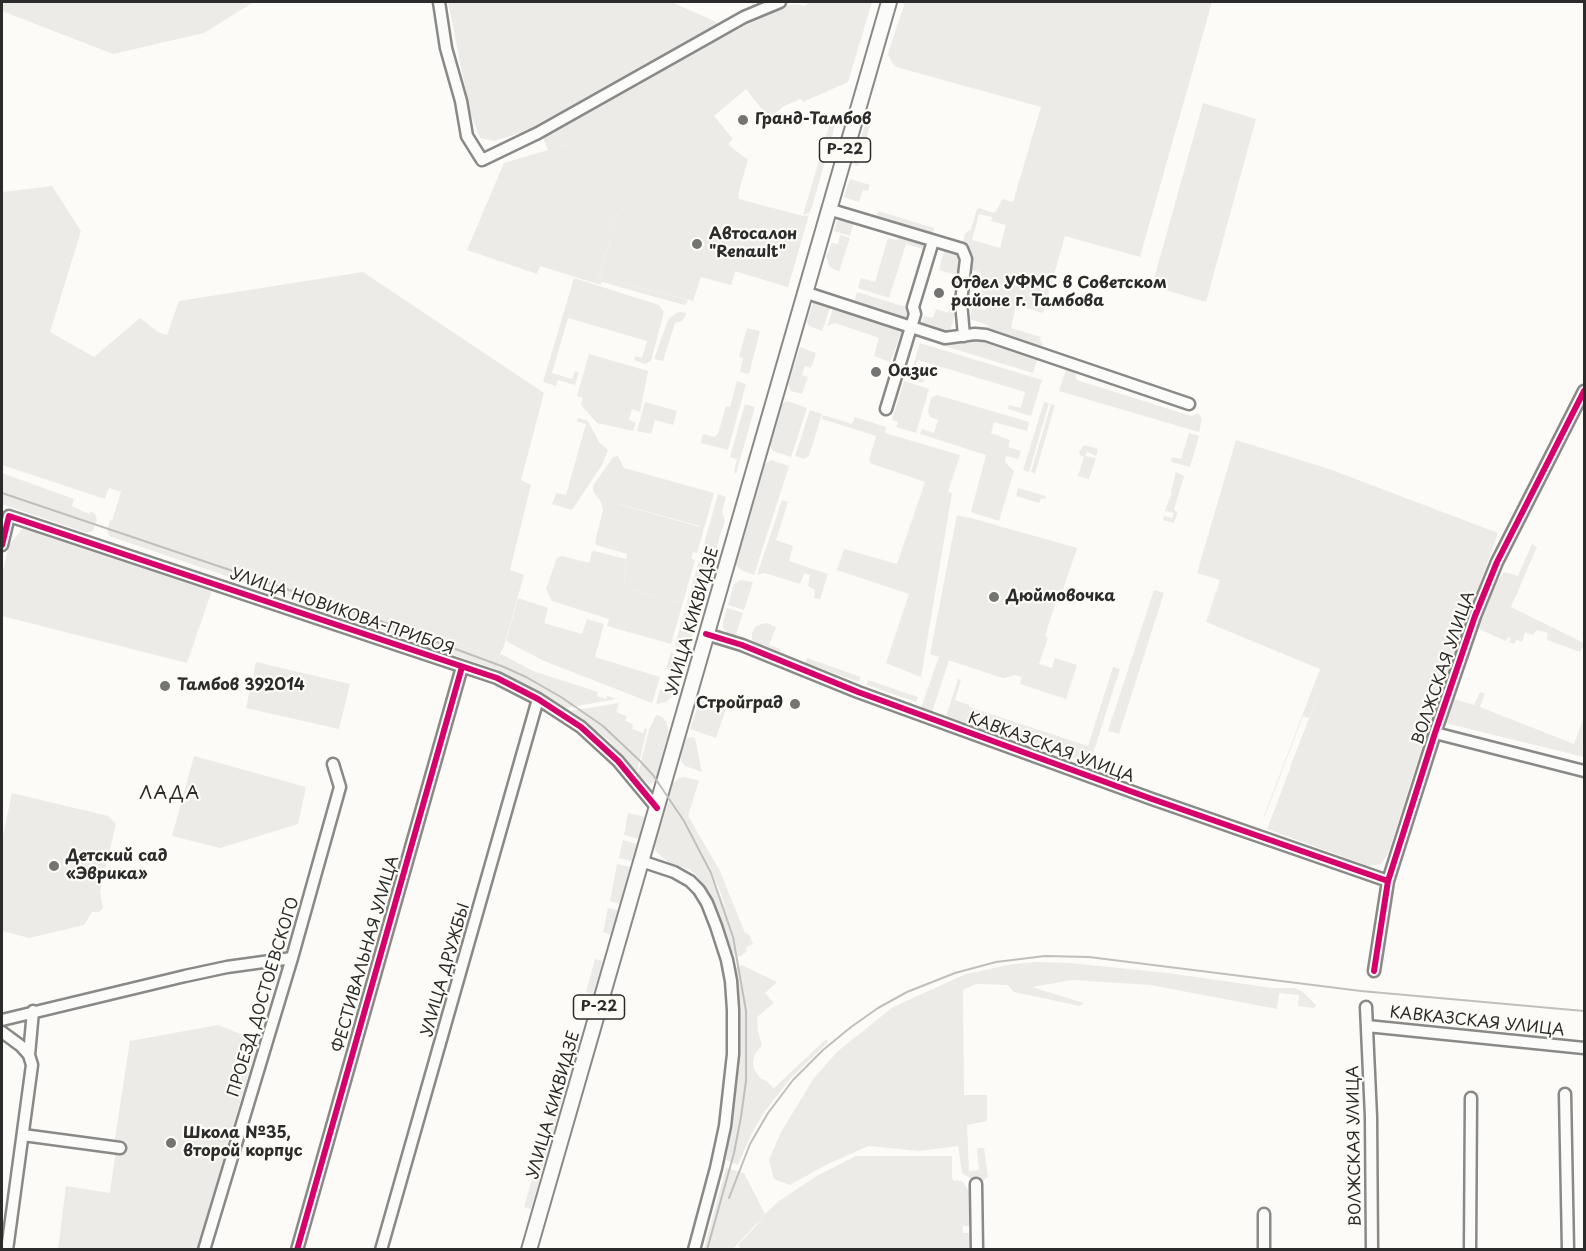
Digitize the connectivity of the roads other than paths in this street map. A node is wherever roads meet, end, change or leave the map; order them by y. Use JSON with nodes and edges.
{"nodes":[{"id":1,"x":439,"y":2,"type":"edge"},
{"id":2,"x":780,"y":2,"type":"edge"},
{"id":3,"x":889,"y":2,"type":"edge"},
{"id":4,"x":828,"y":210,"type":"junction"},
{"id":5,"x":933,"y":241,"type":"junction"},
{"id":6,"x":804,"y":292,"type":"junction"},
{"id":7,"x":910,"y":327,"type":"junction"},
{"id":8,"x":964,"y":336,"type":"junction"},
{"id":9,"x":1584,"y":391,"type":"edge"},
{"id":10,"x":1189,"y":404,"type":"dead end"},
{"id":11,"x":886,"y":409,"type":"dead end"},
{"id":12,"x":2,"y":545,"type":"edge"},
{"id":13,"x":706,"y":634,"type":"junction"},
{"id":14,"x":462,"y":667,"type":"junction"},
{"id":15,"x":538,"y":699,"type":"junction"},
{"id":16,"x":1435,"y":733,"type":"junction"},
{"id":17,"x":333,"y":764,"type":"dead end"},
{"id":18,"x":1584,"y":771,"type":"edge"},
{"id":19,"x":657,"y":808,"type":"junction"},
{"id":20,"x":641,"y":861,"type":"junction"},
{"id":21,"x":1388,"y":881,"type":"junction"},
{"id":22,"x":292,"y":958,"type":"junction"},
{"id":23,"x":1374,"y":970,"type":"dead end"},
{"id":24,"x":1366,"y":1007,"type":"dead end"},
{"id":25,"x":33,"y":1011,"type":"junction"},
{"id":26,"x":2,"y":1020,"type":"edge"},
{"id":27,"x":1367,"y":1026,"type":"junction"},
{"id":28,"x":2,"y":1032,"type":"edge"},
{"id":29,"x":1584,"y":1048,"type":"edge"},
{"id":30,"x":29,"y":1055,"type":"junction"},
{"id":31,"x":1565,"y":1094,"type":"dead end"},
{"id":32,"x":1471,"y":1098,"type":"dead end"},
{"id":33,"x":23,"y":1135,"type":"junction"},
{"id":34,"x":120,"y":1148,"type":"dead end"},
{"id":35,"x":976,"y":1184,"type":"dead end"},
{"id":36,"x":1264,"y":1214,"type":"dead end"},
{"id":37,"x":7,"y":1250,"type":"edge"},
{"id":38,"x":204,"y":1250,"type":"edge"},
{"id":39,"x":297,"y":1250,"type":"edge"},
{"id":40,"x":381,"y":1250,"type":"edge"},
{"id":41,"x":529,"y":1250,"type":"edge"},
{"id":42,"x":694,"y":1250,"type":"edge"},
{"id":43,"x":977,"y":1250,"type":"edge"},
{"id":44,"x":1264,"y":1250,"type":"edge"},
{"id":45,"x":1372,"y":1250,"type":"edge"},
{"id":46,"x":1470,"y":1250,"type":"edge"},
{"id":47,"x":1568,"y":1250,"type":"edge"}],
"edges":[{"from":1,"to":2,"type":"street"},
{"from":3,"to":4,"type":"main road","name":"УЛИЦА КИКВИДЗЕ","number":"Р-22"},
{"from":4,"to":5,"type":"street"},
{"from":4,"to":6,"type":"main road","name":"УЛИЦА КИКВИДЗЕ","number":"Р-22"},
{"from":5,"to":7,"type":"street"},
{"from":5,"to":8,"type":"street"},
{"from":6,"to":7,"type":"street"},
{"from":6,"to":13,"type":"main road","name":"УЛИЦА КИКВИДЗЕ","number":"Р-22"},
{"from":7,"to":8,"type":"street"},
{"from":7,"to":11,"type":"street"},
{"from":8,"to":10,"type":"street"},
{"from":9,"to":16,"type":"street","name":"ВОЛЖСКАЯ УЛИЦА"},
{"from":12,"to":14,"type":"street","name":"УЛИЦА НОВИКОВА-ПРИБОЯ"},
{"from":13,"to":19,"type":"main road","name":"УЛИЦА КИКВИДЗЕ","number":"Р-22"},
{"from":13,"to":21,"type":"street","name":"КАВКАЗСКАЯ УЛИЦА"},
{"from":14,"to":15,"type":"street","name":"УЛИЦА НОВИКОВА-ПРИБОЯ"},
{"from":14,"to":39,"type":"street","name":"ФЕСТИВАЛЬНАЯ УЛИЦА"},
{"from":15,"to":19,"type":"street","name":"УЛИЦА НОВИКОВА-ПРИБОЯ"},
{"from":15,"to":40,"type":"street","name":"УЛИЦА ДРУЖБЫ"},
{"from":16,"to":18,"type":"street"},
{"from":16,"to":21,"type":"street","name":"ВОЛЖСКАЯ УЛИЦА"},
{"from":17,"to":22,"type":"street","name":"ПРОЕЗД ДОСТОЕВСКОГО"},
{"from":19,"to":20,"type":"main road","name":"УЛИЦА КИКВИДЗЕ","number":"Р-22"},
{"from":20,"to":41,"type":"main road","name":"УЛИЦА КИКВИДЗЕ","number":"Р-22"},
{"from":20,"to":42,"type":"street"},
{"from":21,"to":23,"type":"street","name":"ВОЛЖСКАЯ УЛИЦА"},
{"from":22,"to":25,"type":"street"},
{"from":22,"to":38,"type":"street","name":"ПРОЕЗД ДОСТОЕВСКОГО"},
{"from":24,"to":27,"type":"street","name":"ВОЛЖСКАЯ УЛИЦА"},
{"from":25,"to":26,"type":"street"},
{"from":25,"to":30,"type":"street"},
{"from":27,"to":29,"type":"street","name":"КАВКАЗСКАЯ УЛИЦА"},
{"from":27,"to":45,"type":"street","name":"ВОЛЖСКАЯ УЛИЦА"},
{"from":28,"to":30,"type":"street"},
{"from":30,"to":33,"type":"street"},
{"from":31,"to":47,"type":"street"},
{"from":32,"to":46,"type":"street"},
{"from":33,"to":34,"type":"street"},
{"from":33,"to":37,"type":"street"},
{"from":35,"to":43,"type":"street"},
{"from":36,"to":44,"type":"street"}]}
